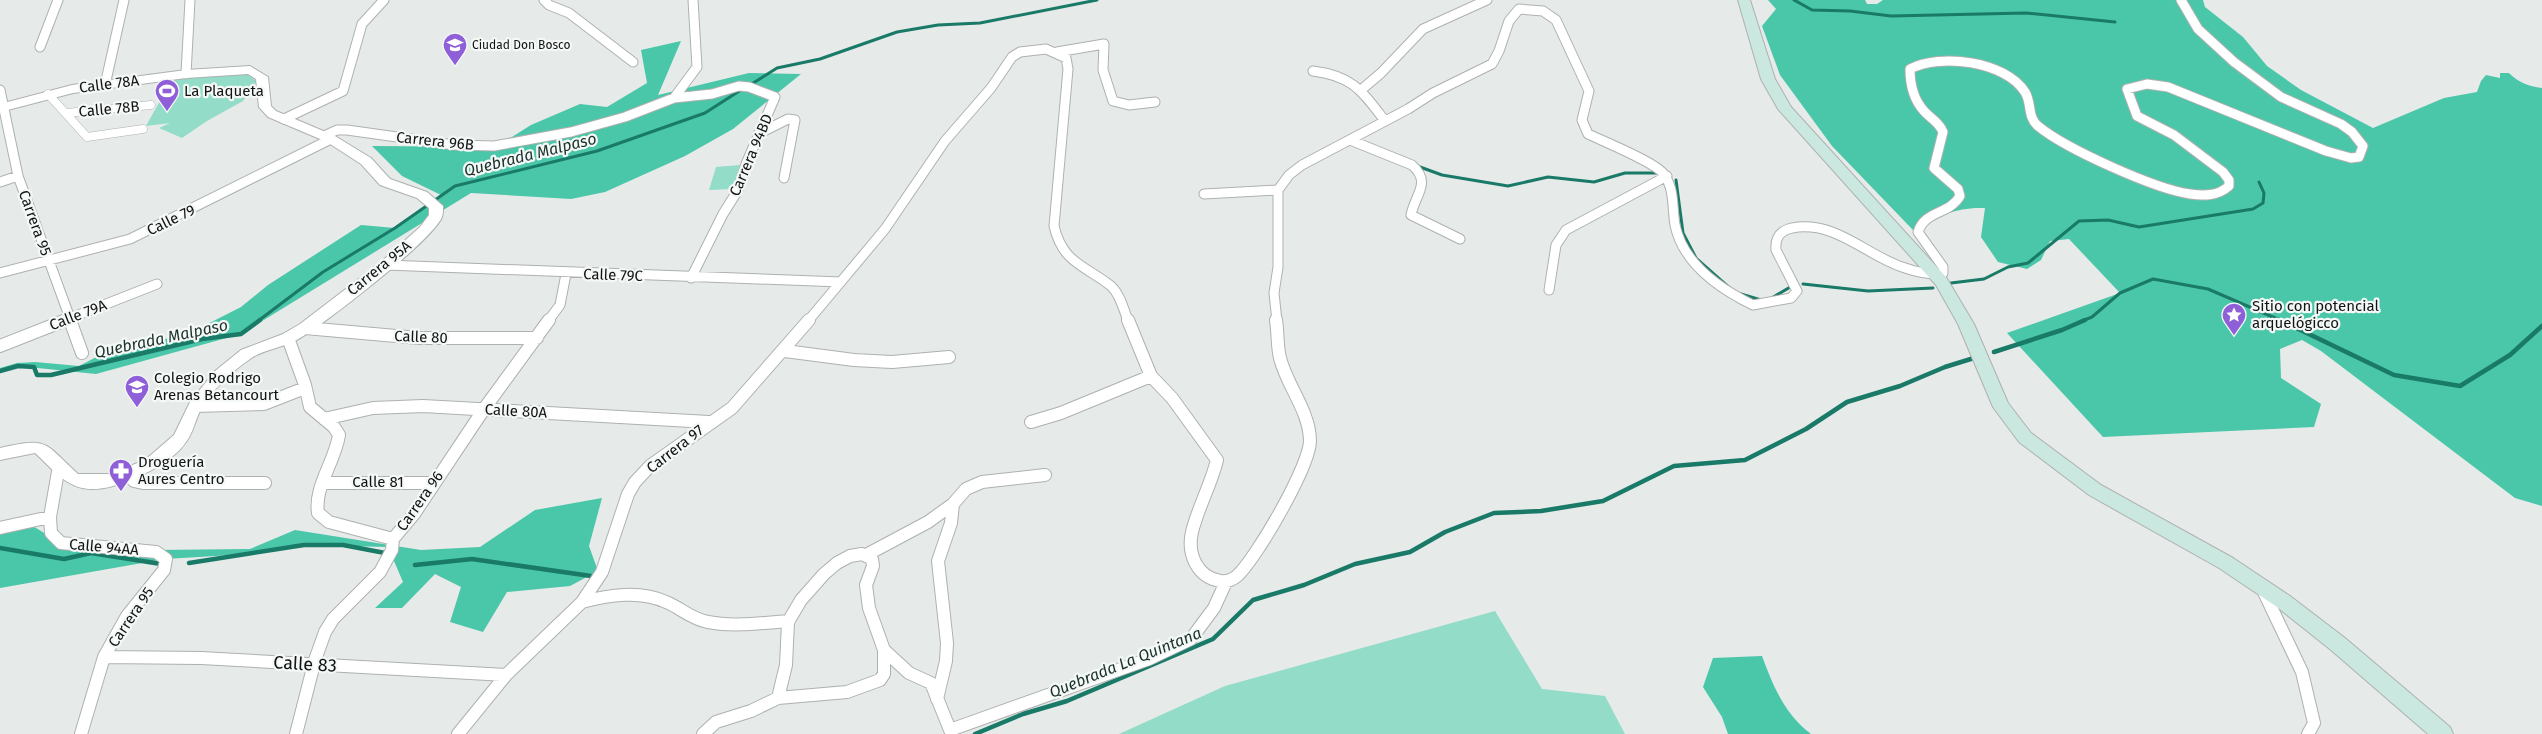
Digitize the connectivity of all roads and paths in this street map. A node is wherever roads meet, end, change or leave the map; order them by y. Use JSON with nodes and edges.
{"nodes":[{"id":1,"x":58,"y":0,"type":"edge"},
{"id":2,"x":124,"y":0,"type":"edge"},
{"id":3,"x":190,"y":0,"type":"edge"},
{"id":4,"x":384,"y":0,"type":"edge"},
{"id":5,"x":544,"y":0,"type":"edge"},
{"id":6,"x":693,"y":0,"type":"edge"},
{"id":7,"x":1487,"y":0,"type":"edge"},
{"id":8,"x":1744,"y":0,"type":"edge"},
{"id":9,"x":2181,"y":0,"type":"edge"},
{"id":10,"x":1520,"y":4,"type":"edge"},
{"id":11,"x":40,"y":47,"type":"dead end"},
{"id":12,"x":1057,"y":52,"type":"junction"},
{"id":13,"x":634,"y":62,"type":"dead end"},
{"id":14,"x":250,"y":70,"type":"joint"},
{"id":15,"x":1313,"y":71,"type":"dead end"},
{"id":16,"x":186,"y":74,"type":"junction"},
{"id":17,"x":105,"y":85,"type":"junction"},
{"id":18,"x":0,"y":90,"type":"edge"},
{"id":19,"x":1360,"y":90,"type":"junction"},
{"id":20,"x":48,"y":94,"type":"junction"},
{"id":21,"x":674,"y":98,"type":"junction"},
{"id":22,"x":1155,"y":102,"type":"dead end"},
{"id":23,"x":152,"y":105,"type":"dead end"},
{"id":24,"x":3,"y":108,"type":"edge"},
{"id":25,"x":67,"y":113,"type":"junction"},
{"id":26,"x":284,"y":119,"type":"junction"},
{"id":27,"x":1385,"y":121,"type":"junction"},
{"id":28,"x":143,"y":129,"type":"dead end"},
{"id":29,"x":758,"y":134,"type":"junction"},
{"id":30,"x":328,"y":137,"type":"junction"},
{"id":31,"x":1350,"y":140,"type":"junction"},
{"id":32,"x":18,"y":176,"type":"junction"},
{"id":33,"x":1667,"y":176,"type":"junction"},
{"id":34,"x":784,"y":178,"type":"dead end"},
{"id":35,"x":0,"y":182,"type":"edge"},
{"id":36,"x":1278,"y":190,"type":"junction"},
{"id":37,"x":1204,"y":194,"type":"dead end"},
{"id":38,"x":1460,"y":239,"type":"dead end"},
{"id":39,"x":48,"y":261,"type":"junction"},
{"id":40,"x":386,"y":265,"type":"junction"},
{"id":41,"x":0,"y":273,"type":"edge"},
{"id":42,"x":566,"y":274,"type":"junction"},
{"id":43,"x":1936,"y":275,"type":"junction"},
{"id":44,"x":691,"y":278,"type":"junction"},
{"id":45,"x":841,"y":282,"type":"junction"},
{"id":46,"x":157,"y":284,"type":"dead end"},
{"id":47,"x":1549,"y":290,"type":"dead end"},
{"id":48,"x":70,"y":319,"type":"junction"},
{"id":49,"x":304,"y":328,"type":"junction"},
{"id":50,"x":288,"y":338,"type":"junction"},
{"id":51,"x":537,"y":338,"type":"junction"},
{"id":52,"x":0,"y":346,"type":"edge"},
{"id":53,"x":785,"y":351,"type":"junction"},
{"id":54,"x":82,"y":353,"type":"dead end"},
{"id":55,"x":950,"y":357,"type":"dead end"},
{"id":56,"x":1151,"y":376,"type":"junction"},
{"id":57,"x":305,"y":388,"type":"junction"},
{"id":58,"x":195,"y":406,"type":"junction"},
{"id":59,"x":484,"y":409,"type":"junction"},
{"id":60,"x":324,"y":419,"type":"junction"},
{"id":61,"x":709,"y":422,"type":"junction"},
{"id":62,"x":1031,"y":422,"type":"dead end"},
{"id":63,"x":0,"y":454,"type":"edge"},
{"id":64,"x":59,"y":466,"type":"junction"},
{"id":65,"x":128,"y":475,"type":"junction"},
{"id":66,"x":1045,"y":475,"type":"dead end"},
{"id":67,"x":265,"y":483,"type":"dead end"},
{"id":68,"x":322,"y":483,"type":"junction"},
{"id":69,"x":433,"y":483,"type":"junction"},
{"id":70,"x":953,"y":504,"type":"junction"},
{"id":71,"x":50,"y":516,"type":"junction"},
{"id":72,"x":0,"y":528,"type":"edge"},
{"id":73,"x":392,"y":539,"type":"junction"},
{"id":74,"x":868,"y":554,"type":"junction"},
{"id":75,"x":166,"y":559,"type":"joint"},
{"id":76,"x":1226,"y":582,"type":"junction"},
{"id":77,"x":2262,"y":588,"type":"junction"},
{"id":78,"x":582,"y":602,"type":"junction"},
{"id":79,"x":789,"y":621,"type":"junction"},
{"id":80,"x":884,"y":650,"type":"junction"},
{"id":81,"x":104,"y":657,"type":"junction"},
{"id":82,"x":314,"y":665,"type":"junction"},
{"id":83,"x":506,"y":674,"type":"junction"},
{"id":84,"x":778,"y":698,"type":"junction"},
{"id":85,"x":937,"y":699,"type":"junction"},
{"id":86,"x":81,"y":734,"type":"edge"},
{"id":87,"x":296,"y":734,"type":"edge"},
{"id":88,"x":458,"y":734,"type":"edge"},
{"id":89,"x":703,"y":734,"type":"edge"},
{"id":90,"x":2308,"y":734,"type":"edge"},
{"id":91,"x":2443,"y":734,"type":"edge"}],
"edges":[{"from":1,"to":11,"type":"street"},
{"from":2,"to":17,"type":"street"},
{"from":3,"to":16,"type":"street"},
{"from":4,"to":26,"type":"street"},
{"from":5,"to":13,"type":"street"},
{"from":6,"to":21,"type":"street"},
{"from":7,"to":19,"type":"street"},
{"from":8,"to":43,"type":"main road"},
{"from":9,"to":43,"type":"street"},
{"from":10,"to":27,"type":"street"},
{"from":10,"to":33,"type":"street"},
{"from":12,"to":22,"type":"street","name":"Carrera 97"},
{"from":12,"to":45,"type":"street","name":"Carrera 97"},
{"from":12,"to":56,"type":"street"},
{"from":14,"to":16,"type":"street","name":"Calle 78A"},
{"from":14,"to":26,"type":"street","name":"Carrera 95A"},
{"from":15,"to":19,"type":"street"},
{"from":16,"to":17,"type":"street","name":"Calle 78A"},
{"from":17,"to":20,"type":"street","name":"Calle 78A"},
{"from":18,"to":24,"type":"street","name":"Carrera 95"},
{"from":19,"to":27,"type":"street"},
{"from":20,"to":24,"type":"street","name":"Calle 78A"},
{"from":20,"to":25,"type":"street"},
{"from":21,"to":29,"type":"street","name":"Carrera 94BD"},
{"from":21,"to":30,"type":"street","name":"Carrera 96B"},
{"from":23,"to":25,"type":"street","name":"Calle 78B"},
{"from":24,"to":32,"type":"street","name":"Carrera 95"},
{"from":25,"to":28,"type":"street"},
{"from":26,"to":30,"type":"street","name":"Carrera 95A"},
{"from":27,"to":31,"type":"street"},
{"from":29,"to":34,"type":"street"},
{"from":29,"to":44,"type":"street","name":"Carrera 94BD"},
{"from":30,"to":39,"type":"street","name":"Calle 79"},
{"from":30,"to":40,"type":"street","name":"Carrera 95A"},
{"from":31,"to":36,"type":"street"},
{"from":31,"to":38,"type":"street"},
{"from":32,"to":35,"type":"street"},
{"from":32,"to":39,"type":"street","name":"Carrera 95"},
{"from":33,"to":43,"type":"street"},
{"from":33,"to":47,"type":"street"},
{"from":36,"to":37,"type":"street"},
{"from":36,"to":76,"type":"street"},
{"from":39,"to":41,"type":"street","name":"Calle 79"},
{"from":39,"to":48,"type":"street","name":"Carrera 95"},
{"from":40,"to":42,"type":"street","name":"Calle 79C"},
{"from":40,"to":49,"type":"street","name":"Carrera 95A"},
{"from":42,"to":44,"type":"street","name":"Calle 79C"},
{"from":42,"to":51,"type":"street","name":"Carrera 96"},
{"from":43,"to":77,"type":"main road"},
{"from":44,"to":45,"type":"street","name":"Calle 79C"},
{"from":45,"to":53,"type":"street","name":"Carrera 97"},
{"from":46,"to":48,"type":"street","name":"Calle 79A"},
{"from":48,"to":52,"type":"street","name":"Calle 79A"},
{"from":48,"to":54,"type":"street","name":"Carrera 95"},
{"from":49,"to":50,"type":"street","name":"Carrera 95A"},
{"from":49,"to":51,"type":"street","name":"Calle 80"},
{"from":50,"to":57,"type":"street"},
{"from":50,"to":58,"type":"street","name":"Carrera 95A"},
{"from":51,"to":59,"type":"street","name":"Carrera 96"},
{"from":53,"to":55,"type":"street"},
{"from":53,"to":61,"type":"street","name":"Carrera 97"},
{"from":56,"to":62,"type":"street"},
{"from":56,"to":76,"type":"street"},
{"from":57,"to":58,"type":"street"},
{"from":57,"to":60,"type":"street"},
{"from":58,"to":65,"type":"street","name":"Carrera 95A"},
{"from":59,"to":60,"type":"street","name":"Calle 80A"},
{"from":59,"to":61,"type":"street","name":"Calle 80A"},
{"from":59,"to":69,"type":"street","name":"Carrera 96"},
{"from":60,"to":68,"type":"street"},
{"from":61,"to":78,"type":"street","name":"Carrera 97"},
{"from":63,"to":64,"type":"street"},
{"from":64,"to":65,"type":"street"},
{"from":64,"to":71,"type":"street","name":"Calle 94AA"},
{"from":65,"to":67,"type":"street"},
{"from":66,"to":70,"type":"street"},
{"from":68,"to":69,"type":"street","name":"Calle 81"},
{"from":68,"to":73,"type":"street"},
{"from":69,"to":73,"type":"street","name":"Carrera 96"},
{"from":70,"to":74,"type":"street"},
{"from":70,"to":85,"type":"street"},
{"from":71,"to":72,"type":"street"},
{"from":71,"to":75,"type":"street","name":"Calle 94AA"},
{"from":73,"to":82,"type":"street","name":"Carrera 96"},
{"from":74,"to":79,"type":"street"},
{"from":74,"to":80,"type":"street"},
{"from":75,"to":81,"type":"street","name":"Carrera 95"},
{"from":76,"to":85,"type":"street"},
{"from":77,"to":90,"type":"street"},
{"from":77,"to":91,"type":"main road"},
{"from":78,"to":79,"type":"street"},
{"from":78,"to":83,"type":"street","name":"Carrera 97"},
{"from":79,"to":84,"type":"street"},
{"from":80,"to":84,"type":"street"},
{"from":80,"to":85,"type":"street"},
{"from":81,"to":82,"type":"street","name":"Calle 83"},
{"from":81,"to":86,"type":"street","name":"Carrera 95"},
{"from":82,"to":83,"type":"street","name":"Calle 83"},
{"from":82,"to":87,"type":"street","name":"Carrera 96"},
{"from":83,"to":88,"type":"street","name":"Carrera 97"},
{"from":84,"to":89,"type":"street"}]}
